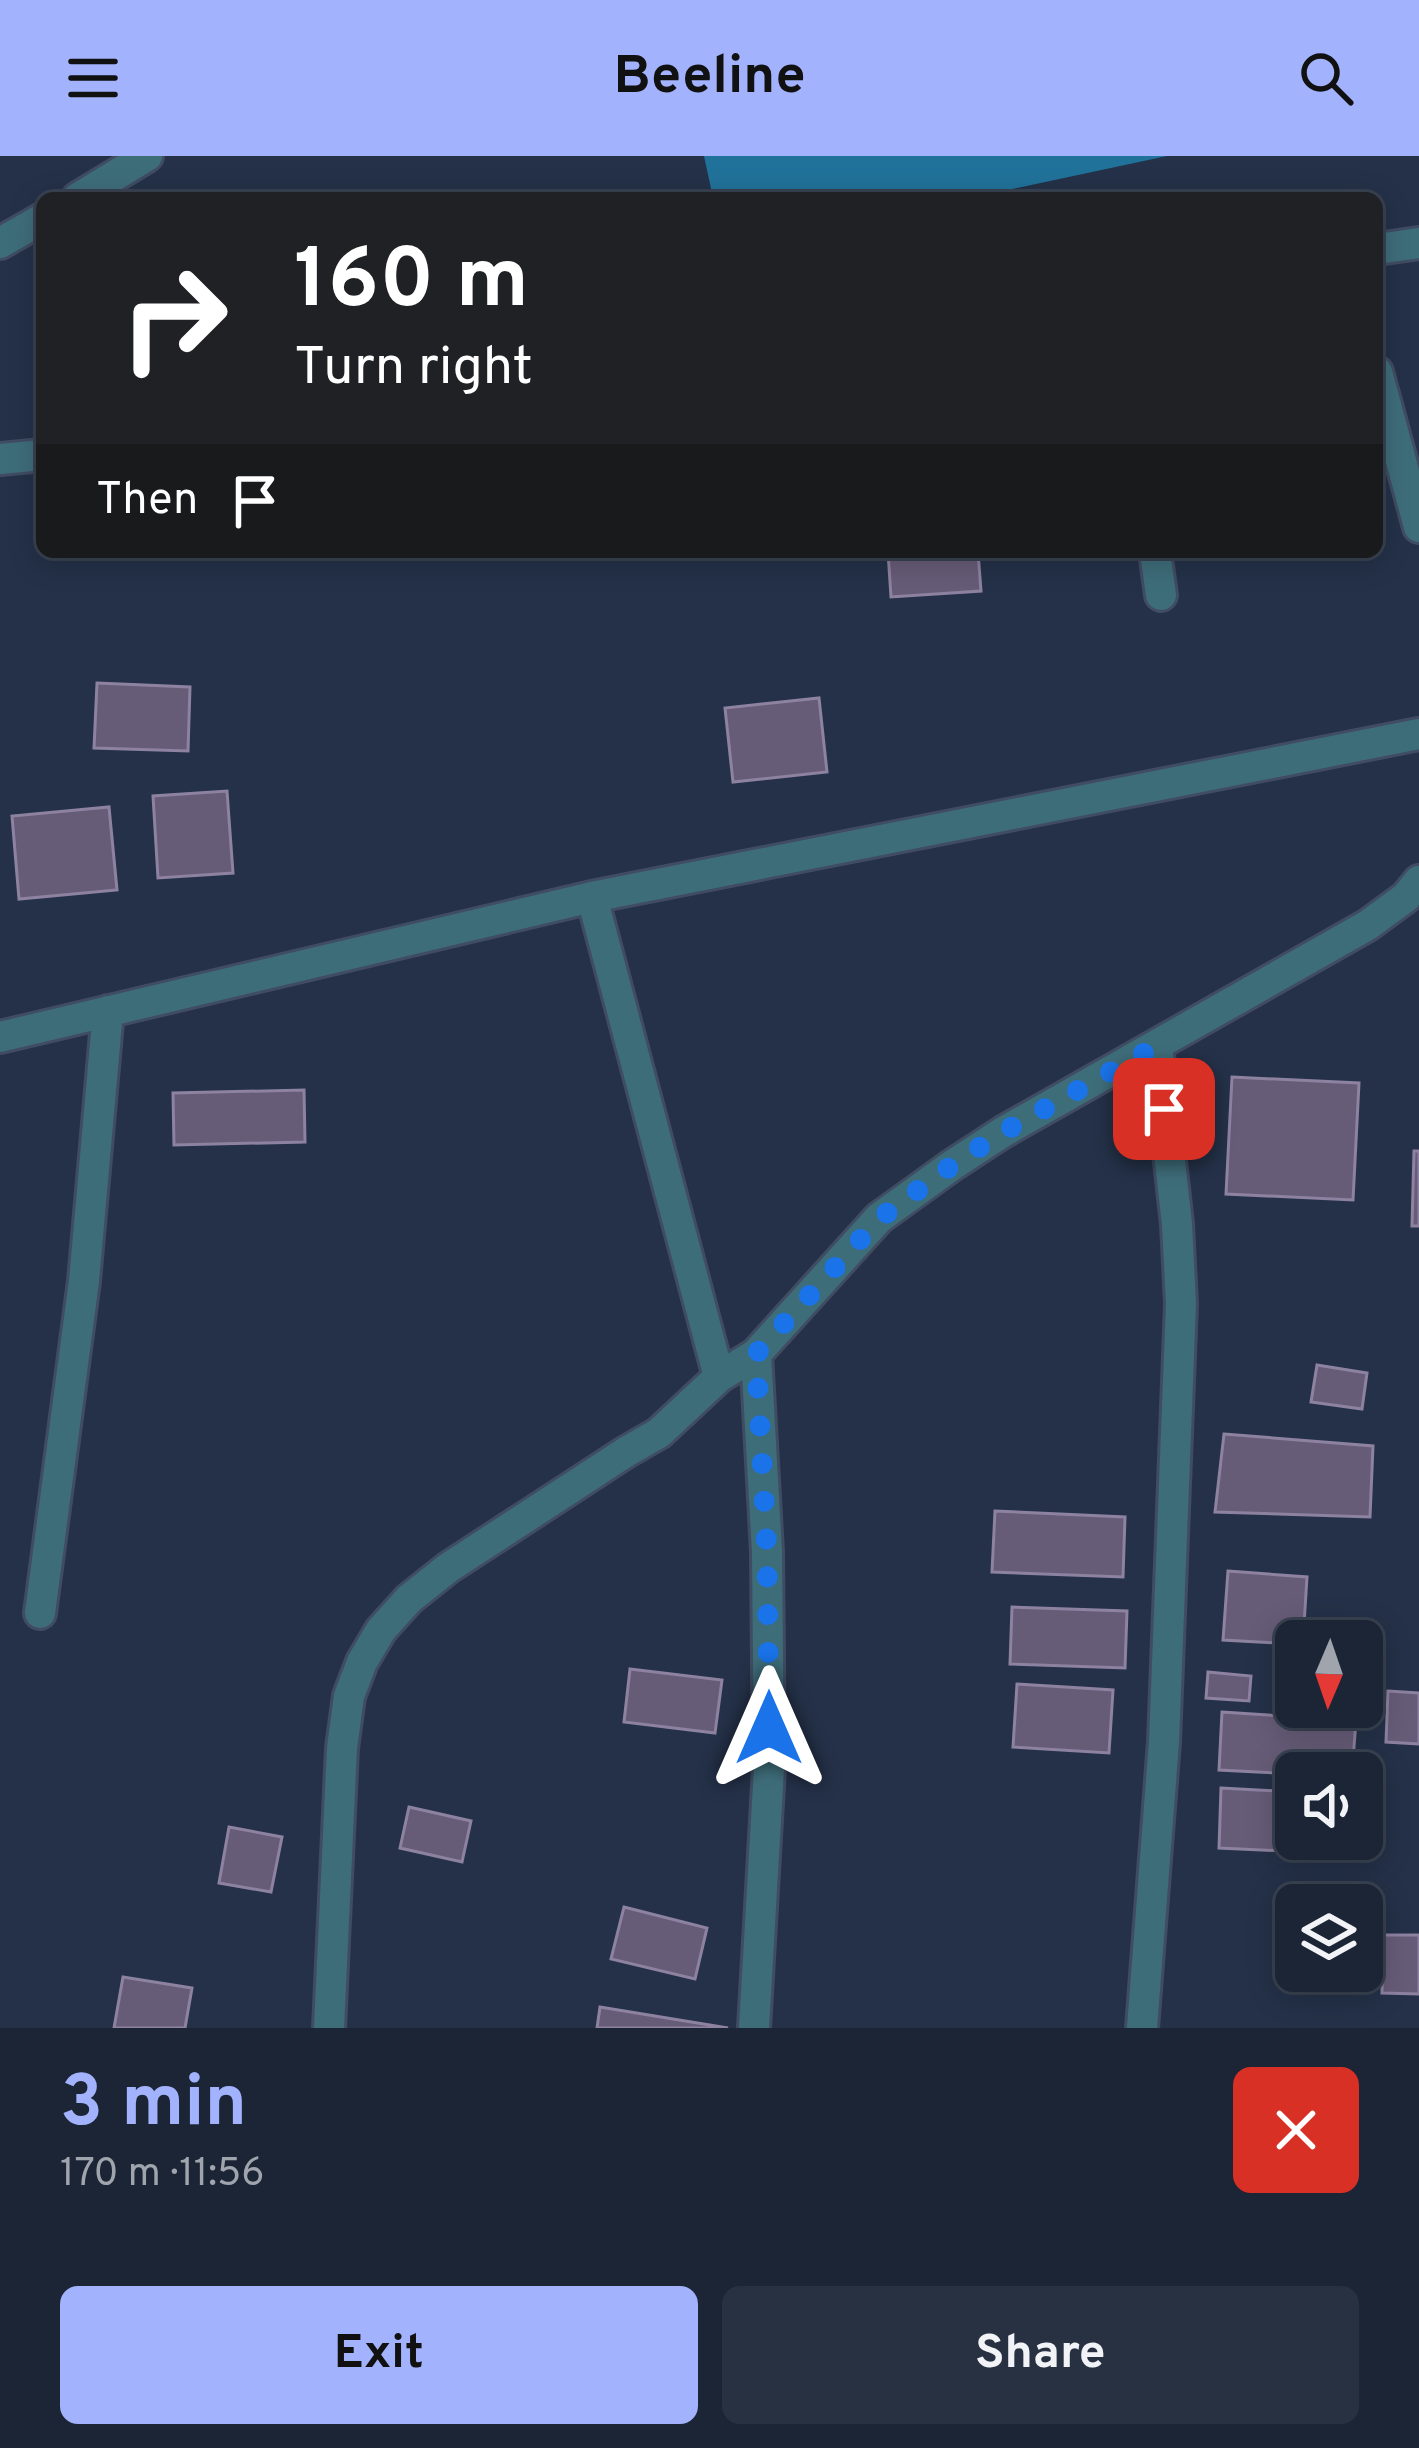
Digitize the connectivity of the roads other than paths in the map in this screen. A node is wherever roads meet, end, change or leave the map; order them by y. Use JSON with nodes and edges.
{"nodes":[{"id":1,"x":147,"y":156,"type":"edge"},
{"id":2,"x":89,"y":192,"type":"edge"},
{"id":3,"x":36,"y":223,"type":"edge"},
{"id":4,"x":0,"y":243,"type":"edge"},
{"id":5,"x":1419,"y":243,"type":"edge"},
{"id":6,"x":1383,"y":249,"type":"edge"},
{"id":7,"x":1383,"y":394,"type":"edge"},
{"id":8,"x":36,"y":456,"type":"edge"},
{"id":9,"x":0,"y":459,"type":"edge"},
{"id":10,"x":1419,"y":527,"type":"edge"},
{"id":11,"x":1156,"y":558,"type":"edge"},
{"id":12,"x":1161,"y":595,"type":"dead end"},
{"id":13,"x":1419,"y":734,"type":"edge"},
{"id":14,"x":1419,"y":881,"type":"edge"},
{"id":15,"x":592,"y":897,"type":"junction"},
{"id":16,"x":108,"y":1011,"type":"junction"},
{"id":17,"x":0,"y":1037,"type":"edge"},
{"id":18,"x":1157,"y":1046,"type":"junction"},
{"id":19,"x":756,"y":1354,"type":"junction"},
{"id":20,"x":719,"y":1377,"type":"junction"},
{"id":21,"x":40,"y":1613,"type":"dead end"},
{"id":22,"x":329,"y":2028,"type":"edge"},
{"id":23,"x":754,"y":2028,"type":"edge"},
{"id":24,"x":1142,"y":2028,"type":"edge"}],
"edges":[{"from":1,"to":2,"type":"street"},
{"from":3,"to":4,"type":"street"},
{"from":5,"to":6,"type":"street"},
{"from":7,"to":10,"type":"street"},
{"from":8,"to":9,"type":"street"},
{"from":11,"to":12,"type":"street"},
{"from":13,"to":15,"type":"street"},
{"from":14,"to":18,"type":"street"},
{"from":15,"to":16,"type":"street"},
{"from":15,"to":20,"type":"street"},
{"from":16,"to":17,"type":"street"},
{"from":16,"to":21,"type":"street"},
{"from":18,"to":19,"type":"street"},
{"from":18,"to":24,"type":"street"},
{"from":19,"to":20,"type":"street"},
{"from":19,"to":23,"type":"street"},
{"from":20,"to":22,"type":"street"}]}
